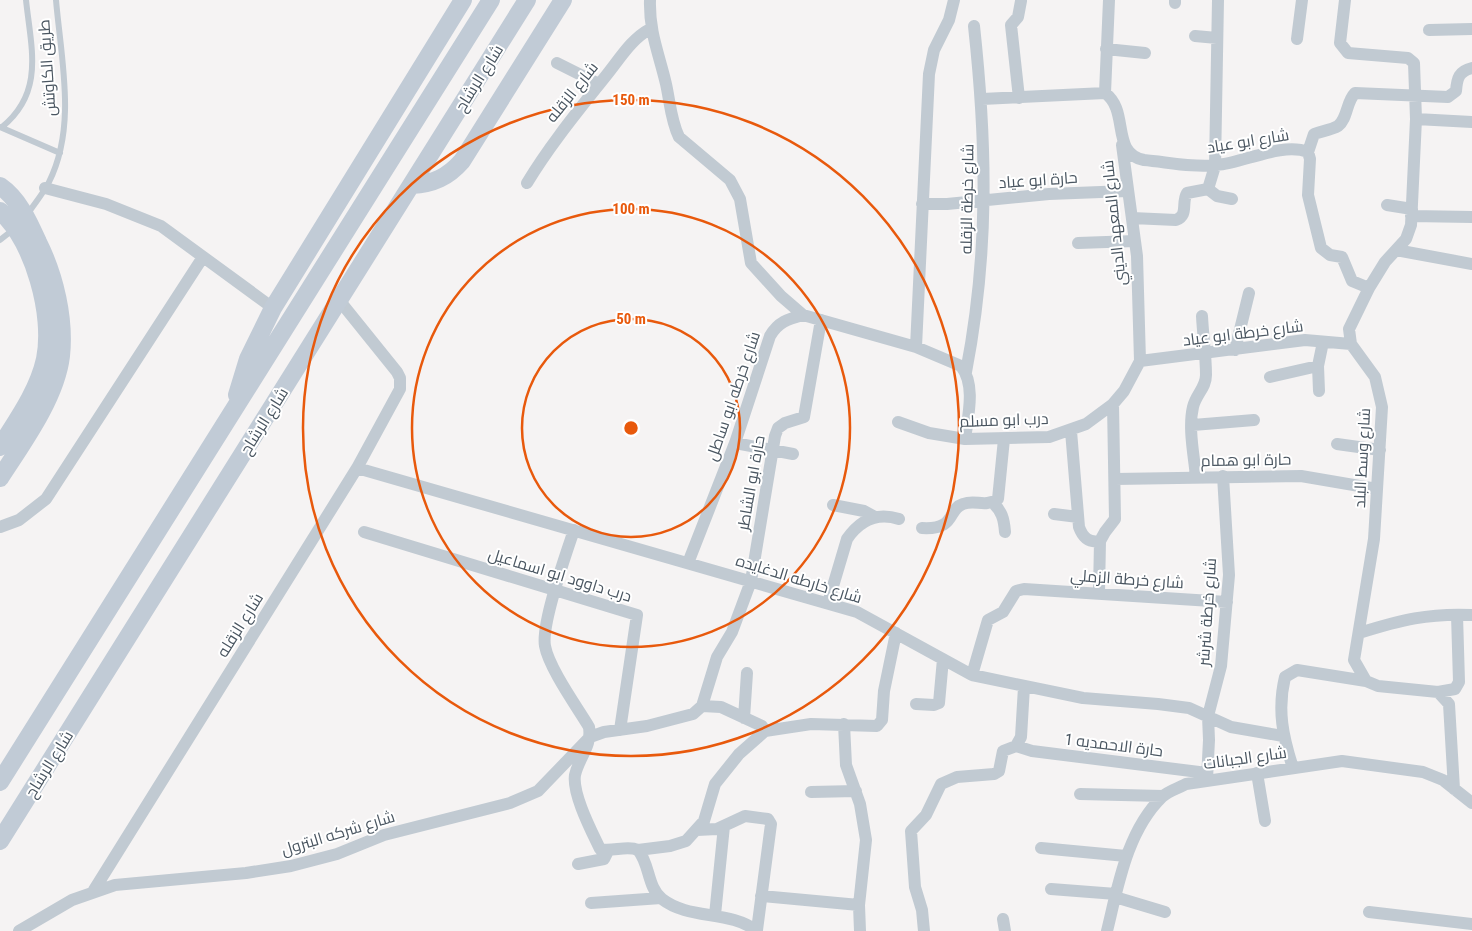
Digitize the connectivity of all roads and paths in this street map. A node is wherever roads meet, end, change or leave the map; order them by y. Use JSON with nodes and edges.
{"nodes":[{"id":1,"x":26,"y":0,"type":"edge"},
{"id":2,"x":56,"y":0,"type":"edge"},
{"id":3,"x":463,"y":0,"type":"edge"},
{"id":4,"x":491,"y":0,"type":"edge"},
{"id":5,"x":527,"y":0,"type":"edge"},
{"id":6,"x":563,"y":0,"type":"edge"},
{"id":7,"x":650,"y":0,"type":"edge"},
{"id":8,"x":954,"y":0,"type":"edge"},
{"id":9,"x":1109,"y":0,"type":"edge"},
{"id":10,"x":1218,"y":0,"type":"edge"},
{"id":11,"x":1302,"y":0,"type":"edge"},
{"id":12,"x":1345,"y":0,"type":"edge"},
{"id":13,"x":1021,"y":1,"type":"dead end"},
{"id":14,"x":974,"y":26,"type":"dead end"},
{"id":15,"x":650,"y":29,"type":"junction"},
{"id":16,"x":1429,"y":30,"type":"dead end"},
{"id":17,"x":1472,"y":30,"type":"edge"},
{"id":18,"x":1195,"y":36,"type":"dead end"},
{"id":19,"x":1217,"y":38,"type":"junction"},
{"id":20,"x":1297,"y":39,"type":"dead end"},
{"id":21,"x":1106,"y":49,"type":"junction"},
{"id":22,"x":1145,"y":52,"type":"dead end"},
{"id":23,"x":557,"y":63,"type":"dead end"},
{"id":24,"x":1472,"y":64,"type":"edge"},
{"id":25,"x":1454,"y":66,"type":"dead end"},
{"id":26,"x":1472,"y":68,"type":"edge"},
{"id":27,"x":599,"y":84,"type":"junction"},
{"id":28,"x":1105,"y":94,"type":"junction"},
{"id":29,"x":1416,"y":95,"type":"junction"},
{"id":30,"x":1019,"y":98,"type":"junction"},
{"id":31,"x":982,"y":99,"type":"junction"},
{"id":32,"x":1416,"y":119,"type":"junction"},
{"id":33,"x":1472,"y":122,"type":"edge"},
{"id":34,"x":1,"y":127,"type":"edge"},
{"id":35,"x":1121,"y":140,"type":"junction"},
{"id":36,"x":60,"y":152,"type":"junction"},
{"id":37,"x":1308,"y":152,"type":"junction"},
{"id":38,"x":1215,"y":166,"type":"junction"},
{"id":39,"x":527,"y":183,"type":"dead end"},
{"id":40,"x":412,"y":185,"type":"junction"},
{"id":41,"x":0,"y":186,"type":"edge"},
{"id":42,"x":45,"y":188,"type":"junction"},
{"id":43,"x":1208,"y":189,"type":"junction"},
{"id":44,"x":1127,"y":191,"type":"junction"},
{"id":45,"x":1232,"y":199,"type":"dead end"},
{"id":46,"x":985,"y":200,"type":"junction"},
{"id":47,"x":922,"y":204,"type":"junction"},
{"id":48,"x":1387,"y":205,"type":"dead end"},
{"id":49,"x":0,"y":211,"type":"edge"},
{"id":50,"x":1411,"y":212,"type":"junction"},
{"id":51,"x":1472,"y":217,"type":"edge"},
{"id":52,"x":1132,"y":218,"type":"junction"},
{"id":53,"x":21,"y":222,"type":"junction"},
{"id":54,"x":0,"y":240,"type":"edge"},
{"id":55,"x":1135,"y":241,"type":"junction"},
{"id":56,"x":1078,"y":243,"type":"dead end"},
{"id":57,"x":1396,"y":250,"type":"junction"},
{"id":58,"x":203,"y":257,"type":"junction"},
{"id":59,"x":1472,"y":264,"type":"edge"},
{"id":60,"x":1369,"y":288,"type":"junction"},
{"id":61,"x":1249,"y":293,"type":"dead end"},
{"id":62,"x":339,"y":300,"type":"junction"},
{"id":63,"x":273,"y":308,"type":"junction"},
{"id":64,"x":803,"y":315,"type":"junction"},
{"id":65,"x":1202,"y":316,"type":"dead end"},
{"id":66,"x":820,"y":320,"type":"junction"},
{"id":67,"x":1323,"y":342,"type":"junction"},
{"id":68,"x":1351,"y":344,"type":"junction"},
{"id":69,"x":916,"y":347,"type":"junction"},
{"id":70,"x":1235,"y":350,"type":"junction"},
{"id":71,"x":1204,"y":354,"type":"junction"},
{"id":72,"x":1140,"y":361,"type":"junction"},
{"id":73,"x":1318,"y":366,"type":"junction"},
{"id":74,"x":966,"y":372,"type":"junction"},
{"id":75,"x":1270,"y":377,"type":"dead end"},
{"id":76,"x":1319,"y":391,"type":"dead end"},
{"id":77,"x":1113,"y":404,"type":"junction"},
{"id":78,"x":235,"y":409,"type":"junction"},
{"id":79,"x":1254,"y":420,"type":"dead end"},
{"id":80,"x":898,"y":422,"type":"dead end"},
{"id":81,"x":1192,"y":425,"type":"junction"},
{"id":82,"x":1071,"y":430,"type":"junction"},
{"id":83,"x":965,"y":439,"type":"junction"},
{"id":84,"x":1004,"y":439,"type":"junction"},
{"id":85,"x":735,"y":443,"type":"junction"},
{"id":86,"x":1337,"y":444,"type":"dead end"},
{"id":87,"x":0,"y":447,"type":"edge"},
{"id":88,"x":771,"y":450,"type":"junction"},
{"id":89,"x":1380,"y":450,"type":"junction"},
{"id":90,"x":793,"y":454,"type":"dead end"},
{"id":91,"x":357,"y":468,"type":"junction"},
{"id":92,"x":1223,"y":476,"type":"junction"},
{"id":93,"x":1196,"y":477,"type":"junction"},
{"id":94,"x":0,"y":478,"type":"edge"},
{"id":95,"x":1115,"y":479,"type":"junction"},
{"id":96,"x":1377,"y":489,"type":"junction"},
{"id":97,"x":992,"y":502,"type":"junction"},
{"id":98,"x":833,"y":505,"type":"dead end"},
{"id":99,"x":1054,"y":514,"type":"dead end"},
{"id":100,"x":875,"y":517,"type":"junction"},
{"id":101,"x":1078,"y":517,"type":"junction"},
{"id":102,"x":899,"y":519,"type":"dead end"},
{"id":103,"x":0,"y":527,"type":"edge"},
{"id":104,"x":922,"y":528,"type":"dead end"},
{"id":105,"x":574,"y":530,"type":"junction"},
{"id":106,"x":364,"y":532,"type":"dead end"},
{"id":107,"x":1005,"y":532,"type":"dead end"},
{"id":108,"x":1100,"y":541,"type":"junction"},
{"id":109,"x":688,"y":563,"type":"junction"},
{"id":110,"x":751,"y":581,"type":"junction"},
{"id":111,"x":555,"y":591,"type":"junction"},
{"id":112,"x":1099,"y":592,"type":"junction"},
{"id":113,"x":1227,"y":602,"type":"junction"},
{"id":114,"x":828,"y":604,"type":"junction"},
{"id":115,"x":1457,"y":615,"type":"junction"},
{"id":116,"x":1472,"y":615,"type":"edge"},
{"id":117,"x":896,"y":634,"type":"junction"},
{"id":118,"x":1360,"y":634,"type":"junction"},
{"id":119,"x":944,"y":659,"type":"junction"},
{"id":120,"x":747,"y":673,"type":"dead end"},
{"id":121,"x":972,"y":675,"type":"junction"},
{"id":122,"x":1366,"y":681,"type":"junction"},
{"id":123,"x":1024,"y":687,"type":"junction"},
{"id":124,"x":1438,"y":692,"type":"junction"},
{"id":125,"x":916,"y":704,"type":"dead end"},
{"id":126,"x":702,"y":706,"type":"junction"},
{"id":127,"x":1208,"y":716,"type":"junction"},
{"id":128,"x":744,"y":718,"type":"junction"},
{"id":129,"x":844,"y":724,"type":"junction"},
{"id":130,"x":620,"y":730,"type":"junction"},
{"id":131,"x":765,"y":731,"type":"junction"},
{"id":132,"x":1283,"y":736,"type":"junction"},
{"id":133,"x":590,"y":737,"type":"junction"},
{"id":134,"x":1016,"y":746,"type":"junction"},
{"id":135,"x":1293,"y":768,"type":"junction"},
{"id":136,"x":1256,"y":773,"type":"junction"},
{"id":137,"x":1207,"y":776,"type":"junction"},
{"id":138,"x":0,"y":782,"type":"edge"},
{"id":139,"x":1454,"y":789,"type":"junction"},
{"id":140,"x":856,"y":791,"type":"junction"},
{"id":141,"x":811,"y":792,"type":"dead end"},
{"id":142,"x":1080,"y":794,"type":"dead end"},
{"id":143,"x":1163,"y":796,"type":"junction"},
{"id":144,"x":1472,"y":803,"type":"edge"},
{"id":145,"x":1265,"y":821,"type":"dead end"},
{"id":146,"x":724,"y":826,"type":"junction"},
{"id":147,"x":697,"y":830,"type":"junction"},
{"id":148,"x":0,"y":841,"type":"edge"},
{"id":149,"x":1041,"y":848,"type":"dead end"},
{"id":150,"x":638,"y":850,"type":"junction"},
{"id":151,"x":608,"y":851,"type":"junction"},
{"id":152,"x":1126,"y":856,"type":"junction"},
{"id":153,"x":578,"y":864,"type":"dead end"},
{"id":154,"x":1051,"y":888,"type":"dead end"},
{"id":155,"x":94,"y":890,"type":"junction"},
{"id":156,"x":761,"y":896,"type":"junction"},
{"id":157,"x":1116,"y":896,"type":"junction"},
{"id":158,"x":661,"y":898,"type":"junction"},
{"id":159,"x":591,"y":903,"type":"dead end"},
{"id":160,"x":860,"y":905,"type":"junction"},
{"id":161,"x":1165,"y":912,"type":"dead end"},
{"id":162,"x":1369,"y":912,"type":"dead end"},
{"id":163,"x":715,"y":915,"type":"junction"},
{"id":164,"x":1472,"y":924,"type":"edge"},
{"id":165,"x":19,"y":931,"type":"edge"},
{"id":166,"x":757,"y":931,"type":"edge"},
{"id":167,"x":860,"y":931,"type":"edge"},
{"id":168,"x":924,"y":931,"type":"edge"},
{"id":169,"x":1107,"y":931,"type":"edge"}],
"edges":[{"from":1,"to":34,"type":"lane"},
{"from":2,"to":36,"type":"lane","name":"طريق الكاوتش"},
{"from":3,"to":63,"type":"main road"},
{"from":4,"to":78,"type":"main road","name":"شارع الرشاح"},
{"from":5,"to":40,"type":"main road","name":"شارع الرشاح"},
{"from":6,"to":40,"type":"main road"},
{"from":7,"to":15,"type":"street"},
{"from":8,"to":47,"type":"street"},
{"from":9,"to":21,"type":"street"},
{"from":10,"to":19,"type":"street"},
{"from":11,"to":20,"type":"street"},
{"from":12,"to":29,"type":"street"},
{"from":13,"to":30,"type":"street"},
{"from":14,"to":31,"type":"street","name":"شارع خرطة الزقله"},
{"from":15,"to":27,"type":"street","name":"شارع الزقله"},
{"from":15,"to":64,"type":"street"},
{"from":16,"to":17,"type":"street"},
{"from":18,"to":19,"type":"street"},
{"from":19,"to":38,"type":"street"},
{"from":21,"to":22,"type":"street"},
{"from":21,"to":28,"type":"street"},
{"from":23,"to":27,"type":"street"},
{"from":24,"to":25,"type":"street"},
{"from":26,"to":29,"type":"street"},
{"from":27,"to":39,"type":"street","name":"شارع الزقله"},
{"from":28,"to":30,"type":"street"},
{"from":28,"to":35,"type":"street"},
{"from":29,"to":32,"type":"street"},
{"from":29,"to":37,"type":"street"},
{"from":30,"to":31,"type":"street"},
{"from":31,"to":46,"type":"street","name":"شارع خرطة الزقله"},
{"from":32,"to":33,"type":"street"},
{"from":32,"to":50,"type":"street"},
{"from":34,"to":36,"type":"lane"},
{"from":35,"to":38,"type":"street","name":"شارع ابو عياد"},
{"from":35,"to":44,"type":"street","name":"شارع المعهد الديني"},
{"from":36,"to":42,"type":"lane","name":"طريق الكاوتش"},
{"from":37,"to":38,"type":"street","name":"شارع ابو عياد"},
{"from":37,"to":60,"type":"street","name":"شارع ابو عياد"},
{"from":38,"to":43,"type":"street"},
{"from":40,"to":62,"type":"main road","name":"شارع الرشاح"},
{"from":41,"to":53,"type":"main road"},
{"from":42,"to":53,"type":"lane","name":"طريق الكاوتش"},
{"from":42,"to":58,"type":"street"},
{"from":43,"to":45,"type":"street"},
{"from":43,"to":52,"type":"street"},
{"from":44,"to":46,"type":"street","name":"حارة ابو عياد"},
{"from":44,"to":52,"type":"street","name":"شارع المعهد الديني"},
{"from":46,"to":47,"type":"street","name":"حارة ابو عياد"},
{"from":46,"to":74,"type":"street","name":"شارع خرطة الزقله"},
{"from":47,"to":69,"type":"street"},
{"from":48,"to":50,"type":"street"},
{"from":49,"to":53,"type":"main road"},
{"from":50,"to":51,"type":"street"},
{"from":50,"to":57,"type":"street"},
{"from":52,"to":55,"type":"street","name":"شارع المعهد الديني"},
{"from":53,"to":54,"type":"lane","name":"طريق الكاوتش"},
{"from":53,"to":87,"type":"main road"},
{"from":53,"to":94,"type":"main road"},
{"from":55,"to":56,"type":"street"},
{"from":55,"to":72,"type":"street","name":"شارع المعهد الديني"},
{"from":57,"to":59,"type":"street"},
{"from":57,"to":60,"type":"street"},
{"from":58,"to":63,"type":"street"},
{"from":58,"to":103,"type":"street"},
{"from":60,"to":68,"type":"street"},
{"from":61,"to":70,"type":"street"},
{"from":62,"to":91,"type":"street","name":"شارع الزقله"},
{"from":62,"to":148,"type":"main road","name":"شارع الرشاح"},
{"from":63,"to":78,"type":"main road"},
{"from":64,"to":66,"type":"street"},
{"from":64,"to":85,"type":"street","name":"شارع خرطه ابو ساطل"},
{"from":65,"to":71,"type":"street"},
{"from":66,"to":69,"type":"street"},
{"from":66,"to":88,"type":"street","name":"حارة ابو الشاطر"},
{"from":67,"to":68,"type":"street","name":"شارع خرطة ابو عياد"},
{"from":67,"to":70,"type":"street","name":"شارع خرطة ابو عياد"},
{"from":67,"to":73,"type":"street"},
{"from":68,"to":89,"type":"street","name":"شارع وسط البلد"},
{"from":69,"to":74,"type":"street"},
{"from":70,"to":71,"type":"street","name":"شارع خرطة ابو عياد"},
{"from":71,"to":72,"type":"street","name":"شارع خرطة ابو عياد"},
{"from":71,"to":81,"type":"street"},
{"from":72,"to":77,"type":"street","name":"درب ابو مسلم"},
{"from":73,"to":75,"type":"street"},
{"from":73,"to":76,"type":"street"},
{"from":74,"to":83,"type":"street"},
{"from":77,"to":82,"type":"street","name":"درب ابو مسلم"},
{"from":77,"to":95,"type":"street"},
{"from":78,"to":138,"type":"main road","name":"شارع الرشاح"},
{"from":79,"to":81,"type":"street"},
{"from":80,"to":83,"type":"street","name":"درب ابو مسلم"},
{"from":81,"to":93,"type":"street"},
{"from":82,"to":84,"type":"street","name":"درب ابو مسلم"},
{"from":82,"to":101,"type":"street"},
{"from":83,"to":84,"type":"street","name":"درب ابو مسلم"},
{"from":84,"to":97,"type":"street"},
{"from":85,"to":88,"type":"street"},
{"from":85,"to":109,"type":"street","name":"شارع خرطه ابو ساطل"},
{"from":86,"to":89,"type":"street"},
{"from":88,"to":90,"type":"street"},
{"from":88,"to":110,"type":"street","name":"حارة ابو الشاطر"},
{"from":89,"to":96,"type":"street","name":"شارع وسط البلد"},
{"from":91,"to":105,"type":"street","name":"شارع خارطه الدغايده"},
{"from":91,"to":155,"type":"street","name":"شارع الزقله"},
{"from":92,"to":93,"type":"street","name":"حارة ابو همام"},
{"from":92,"to":96,"type":"street","name":"حارة ابو همام"},
{"from":92,"to":113,"type":"street","name":"شارع خرطة شرشر"},
{"from":93,"to":95,"type":"street","name":"حارة ابو همام"},
{"from":95,"to":108,"type":"street"},
{"from":96,"to":118,"type":"street","name":"شارع وسط البلد"},
{"from":97,"to":104,"type":"street"},
{"from":97,"to":107,"type":"street"},
{"from":98,"to":100,"type":"street"},
{"from":99,"to":101,"type":"street"},
{"from":100,"to":102,"type":"street"},
{"from":100,"to":114,"type":"street"},
{"from":101,"to":108,"type":"street"},
{"from":105,"to":109,"type":"street","name":"شارع خارطه الدغايده"},
{"from":105,"to":111,"type":"street"},
{"from":106,"to":111,"type":"street","name":"درب داوود ابو اسماعيل"},
{"from":108,"to":112,"type":"street"},
{"from":109,"to":110,"type":"street","name":"شارع خارطه الدغايده"},
{"from":110,"to":114,"type":"street","name":"شارع خارطه الدغايده"},
{"from":110,"to":126,"type":"street","name":"حارة ابو الشاطر"},
{"from":111,"to":130,"type":"street","name":"درب داوود ابو اسماعيل"},
{"from":111,"to":133,"type":"street"},
{"from":112,"to":113,"type":"street","name":"شارع خرطة الزملي"},
{"from":112,"to":121,"type":"street","name":"شارع خرطة الزملي"},
{"from":113,"to":127,"type":"street","name":"شارع خرطة شرشر"},
{"from":114,"to":117,"type":"street","name":"شارع خارطه الدغايده"},
{"from":115,"to":116,"type":"street"},
{"from":115,"to":118,"type":"street"},
{"from":115,"to":124,"type":"street"},
{"from":117,"to":119,"type":"street","name":"شارع خارطه الدغايده"},
{"from":117,"to":129,"type":"street"},
{"from":118,"to":122,"type":"street","name":"شارع وسط البلد"},
{"from":119,"to":121,"type":"street","name":"شارع خارطه الدغايده"},
{"from":119,"to":125,"type":"street"},
{"from":120,"to":128,"type":"street"},
{"from":121,"to":123,"type":"street","name":"شارع خارطه الدغايده"},
{"from":122,"to":124,"type":"street"},
{"from":122,"to":132,"type":"street"},
{"from":123,"to":127,"type":"street","name":"شارع خارطه الدغايده"},
{"from":123,"to":134,"type":"street"},
{"from":124,"to":139,"type":"street"},
{"from":126,"to":128,"type":"street"},
{"from":126,"to":130,"type":"street"},
{"from":127,"to":132,"type":"street","name":"شارع خارطه الدغايده"},
{"from":127,"to":137,"type":"street","name":"شارع خرطة شرشر"},
{"from":128,"to":131,"type":"street"},
{"from":129,"to":131,"type":"street"},
{"from":129,"to":140,"type":"street"},
{"from":130,"to":133,"type":"street"},
{"from":131,"to":147,"type":"street"},
{"from":132,"to":135,"type":"street"},
{"from":133,"to":151,"type":"street"},
{"from":133,"to":155,"type":"street","name":"شارع شركه البترول"},
{"from":134,"to":137,"type":"street","name":"حارة الاحمديه 1"},
{"from":134,"to":168,"type":"street"},
{"from":135,"to":136,"type":"street","name":"شارع الجبانات"},
{"from":135,"to":139,"type":"street","name":"شارع الجبانات"},
{"from":136,"to":137,"type":"street","name":"شارع الجبانات"},
{"from":136,"to":145,"type":"street"},
{"from":137,"to":143,"type":"street","name":"شارع الجبانات"},
{"from":139,"to":144,"type":"street","name":"شارع الجبانات"},
{"from":140,"to":141,"type":"street"},
{"from":140,"to":160,"type":"street"},
{"from":142,"to":143,"type":"street"},
{"from":143,"to":152,"type":"street","name":"شارع الجبانات"},
{"from":146,"to":147,"type":"street"},
{"from":146,"to":156,"type":"street"},
{"from":146,"to":163,"type":"street"},
{"from":147,"to":150,"type":"street"},
{"from":149,"to":152,"type":"street"},
{"from":150,"to":151,"type":"street"},
{"from":150,"to":158,"type":"street"},
{"from":151,"to":153,"type":"street"},
{"from":152,"to":157,"type":"street","name":"شارع الجبانات"},
{"from":154,"to":157,"type":"street"},
{"from":155,"to":165,"type":"street","name":"شارع شركه البترول"},
{"from":156,"to":160,"type":"street"},
{"from":156,"to":166,"type":"street"},
{"from":157,"to":161,"type":"street"},
{"from":157,"to":169,"type":"street","name":"شارع الجبانات"},
{"from":158,"to":159,"type":"street"},
{"from":158,"to":163,"type":"street"},
{"from":160,"to":167,"type":"street"},
{"from":162,"to":164,"type":"street"},
{"from":163,"to":166,"type":"street"}]}
